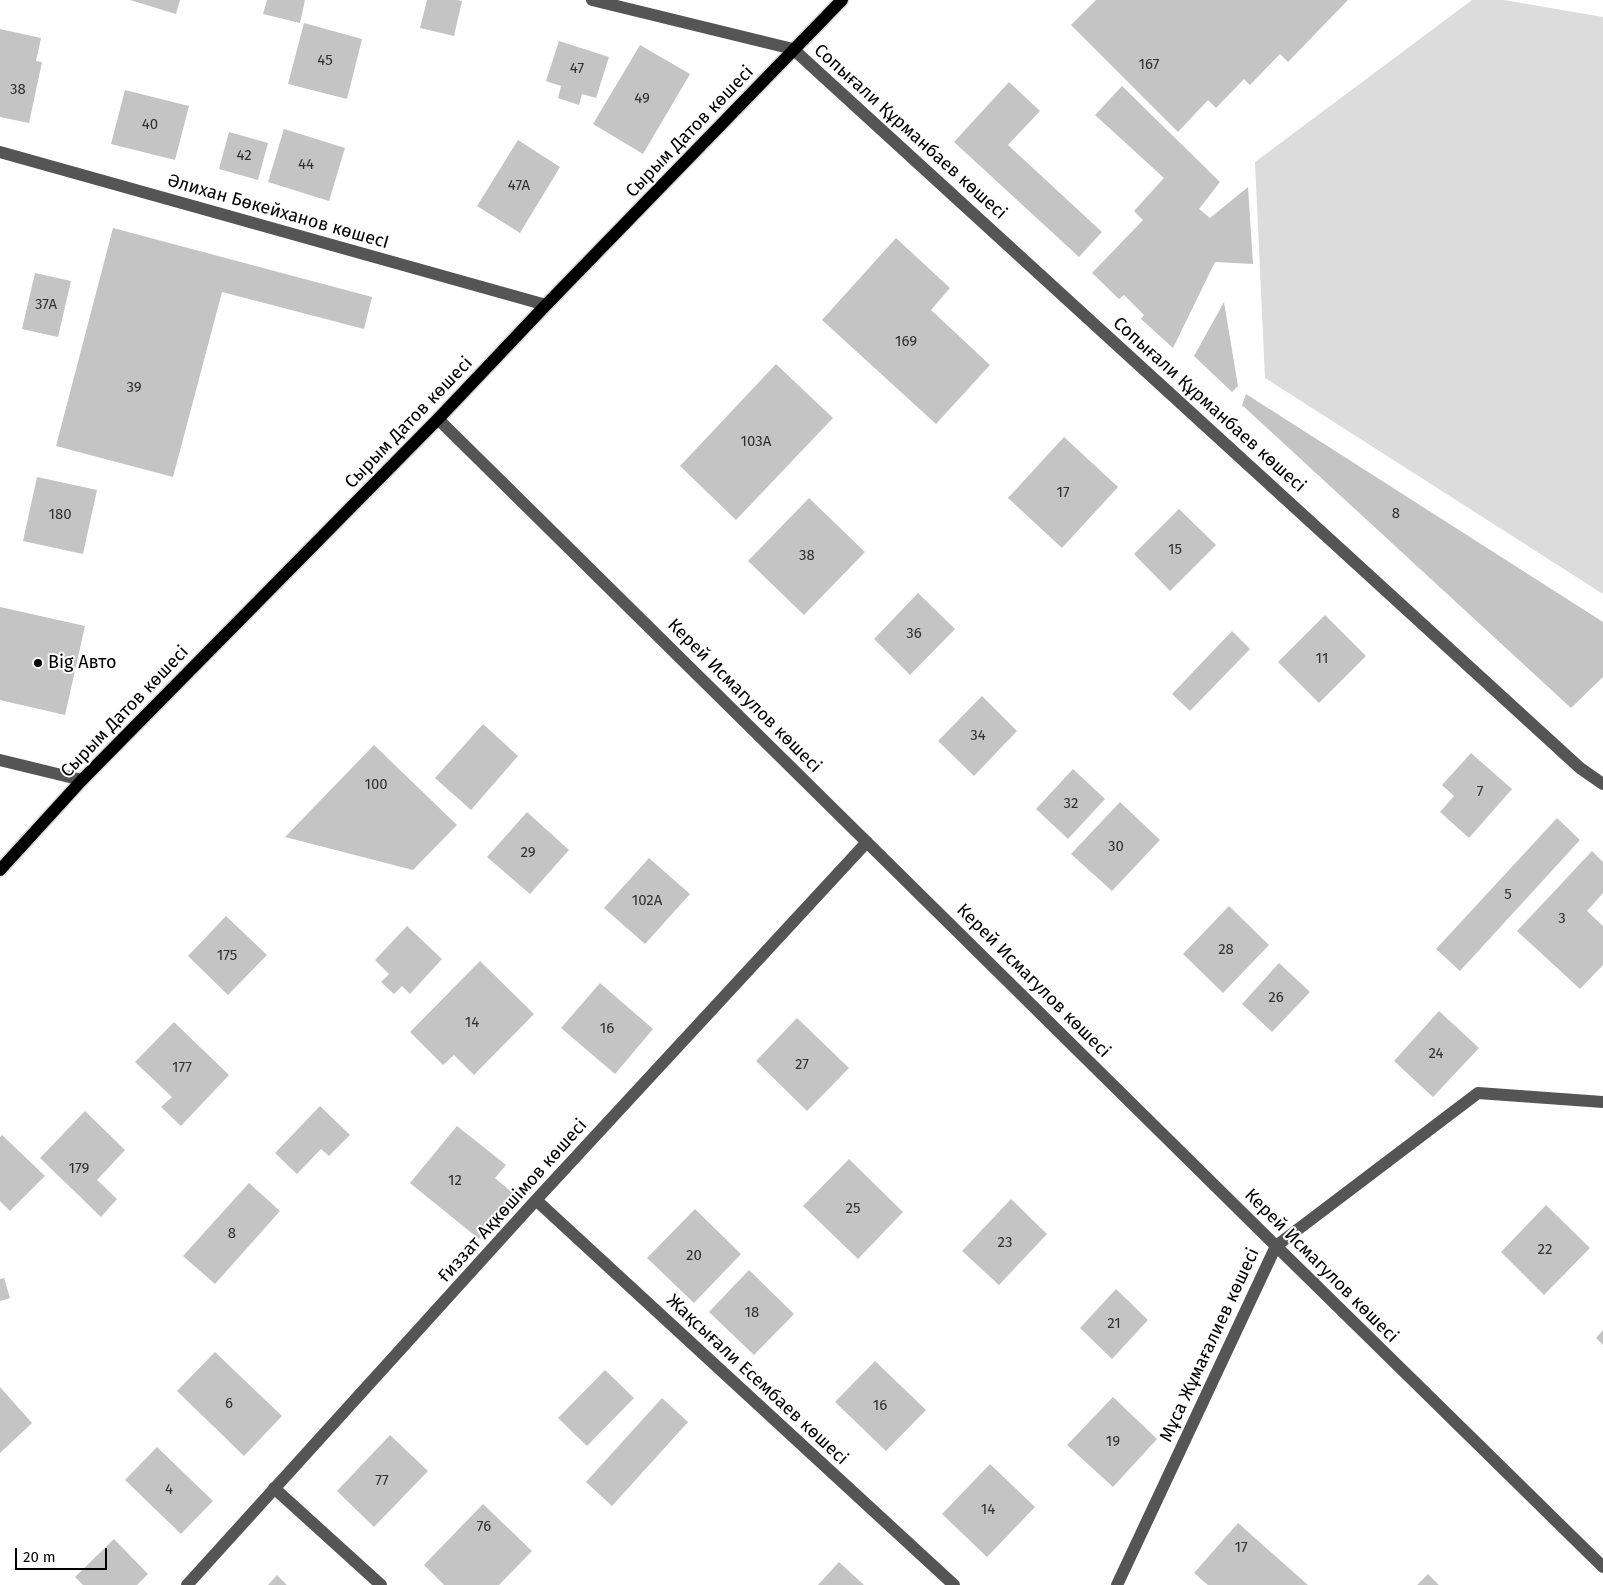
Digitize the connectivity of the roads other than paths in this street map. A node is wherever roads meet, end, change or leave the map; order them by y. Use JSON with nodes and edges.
{"nodes":[{"id":1,"x":592,"y":0,"type":"edge"},
{"id":2,"x":842,"y":0,"type":"edge"},
{"id":3,"x":794,"y":49,"type":"junction"},
{"id":4,"x":0,"y":152,"type":"edge"},
{"id":5,"x":546,"y":305,"type":"junction"},
{"id":6,"x":438,"y":420,"type":"junction"},
{"id":7,"x":0,"y":760,"type":"edge"},
{"id":8,"x":82,"y":780,"type":"junction"},
{"id":9,"x":1603,"y":784,"type":"edge"},
{"id":10,"x":867,"y":842,"type":"junction"},
{"id":11,"x":0,"y":870,"type":"edge"},
{"id":12,"x":1603,"y":1102,"type":"edge"},
{"id":13,"x":536,"y":1200,"type":"junction"},
{"id":14,"x":1276,"y":1246,"type":"junction"},
{"id":15,"x":274,"y":1488,"type":"junction"},
{"id":16,"x":1603,"y":1567,"type":"edge"},
{"id":17,"x":186,"y":1585,"type":"edge"},
{"id":18,"x":381,"y":1585,"type":"edge"},
{"id":19,"x":954,"y":1585,"type":"edge"},
{"id":20,"x":1117,"y":1585,"type":"edge"}],
"edges":[{"from":1,"to":3,"type":"street"},
{"from":2,"to":3,"type":"main road","name":"Сырым Датов көшесі"},
{"from":3,"to":5,"type":"main road","name":"Сырым Датов көшесі"},
{"from":3,"to":9,"type":"street","name":"Сопығали Құрманбаев көшесі"},
{"from":4,"to":5,"type":"street","name":"Әлихан Бөкейханов көшесI"},
{"from":5,"to":6,"type":"main road","name":"Сырым Датов көшесі"},
{"from":6,"to":8,"type":"main road","name":"Сырым Датов көшесі"},
{"from":6,"to":10,"type":"street","name":"Керей Исмагулов көшесі"},
{"from":7,"to":8,"type":"street"},
{"from":8,"to":11,"type":"main road","name":"Сырым Датов көшесі"},
{"from":10,"to":13,"type":"street","name":"Ғиззат Ақкөшімов көшесi"},
{"from":10,"to":14,"type":"street","name":"Керей Исмагулов көшесі"},
{"from":12,"to":14,"type":"street","name":"Мұса Жұмағалиев көшесі"},
{"from":13,"to":15,"type":"street","name":"Ғиззат Ақкөшімов көшесi"},
{"from":13,"to":19,"type":"street","name":"Жақсығали Есембаев көшесi"},
{"from":14,"to":16,"type":"street","name":"Керей Исмагулов көшесі"},
{"from":14,"to":20,"type":"street","name":"Мұса Жұмағалиев көшесі"},
{"from":15,"to":17,"type":"street","name":"Ғиззат Ақкөшімов көшесi"},
{"from":15,"to":18,"type":"street"}]}
